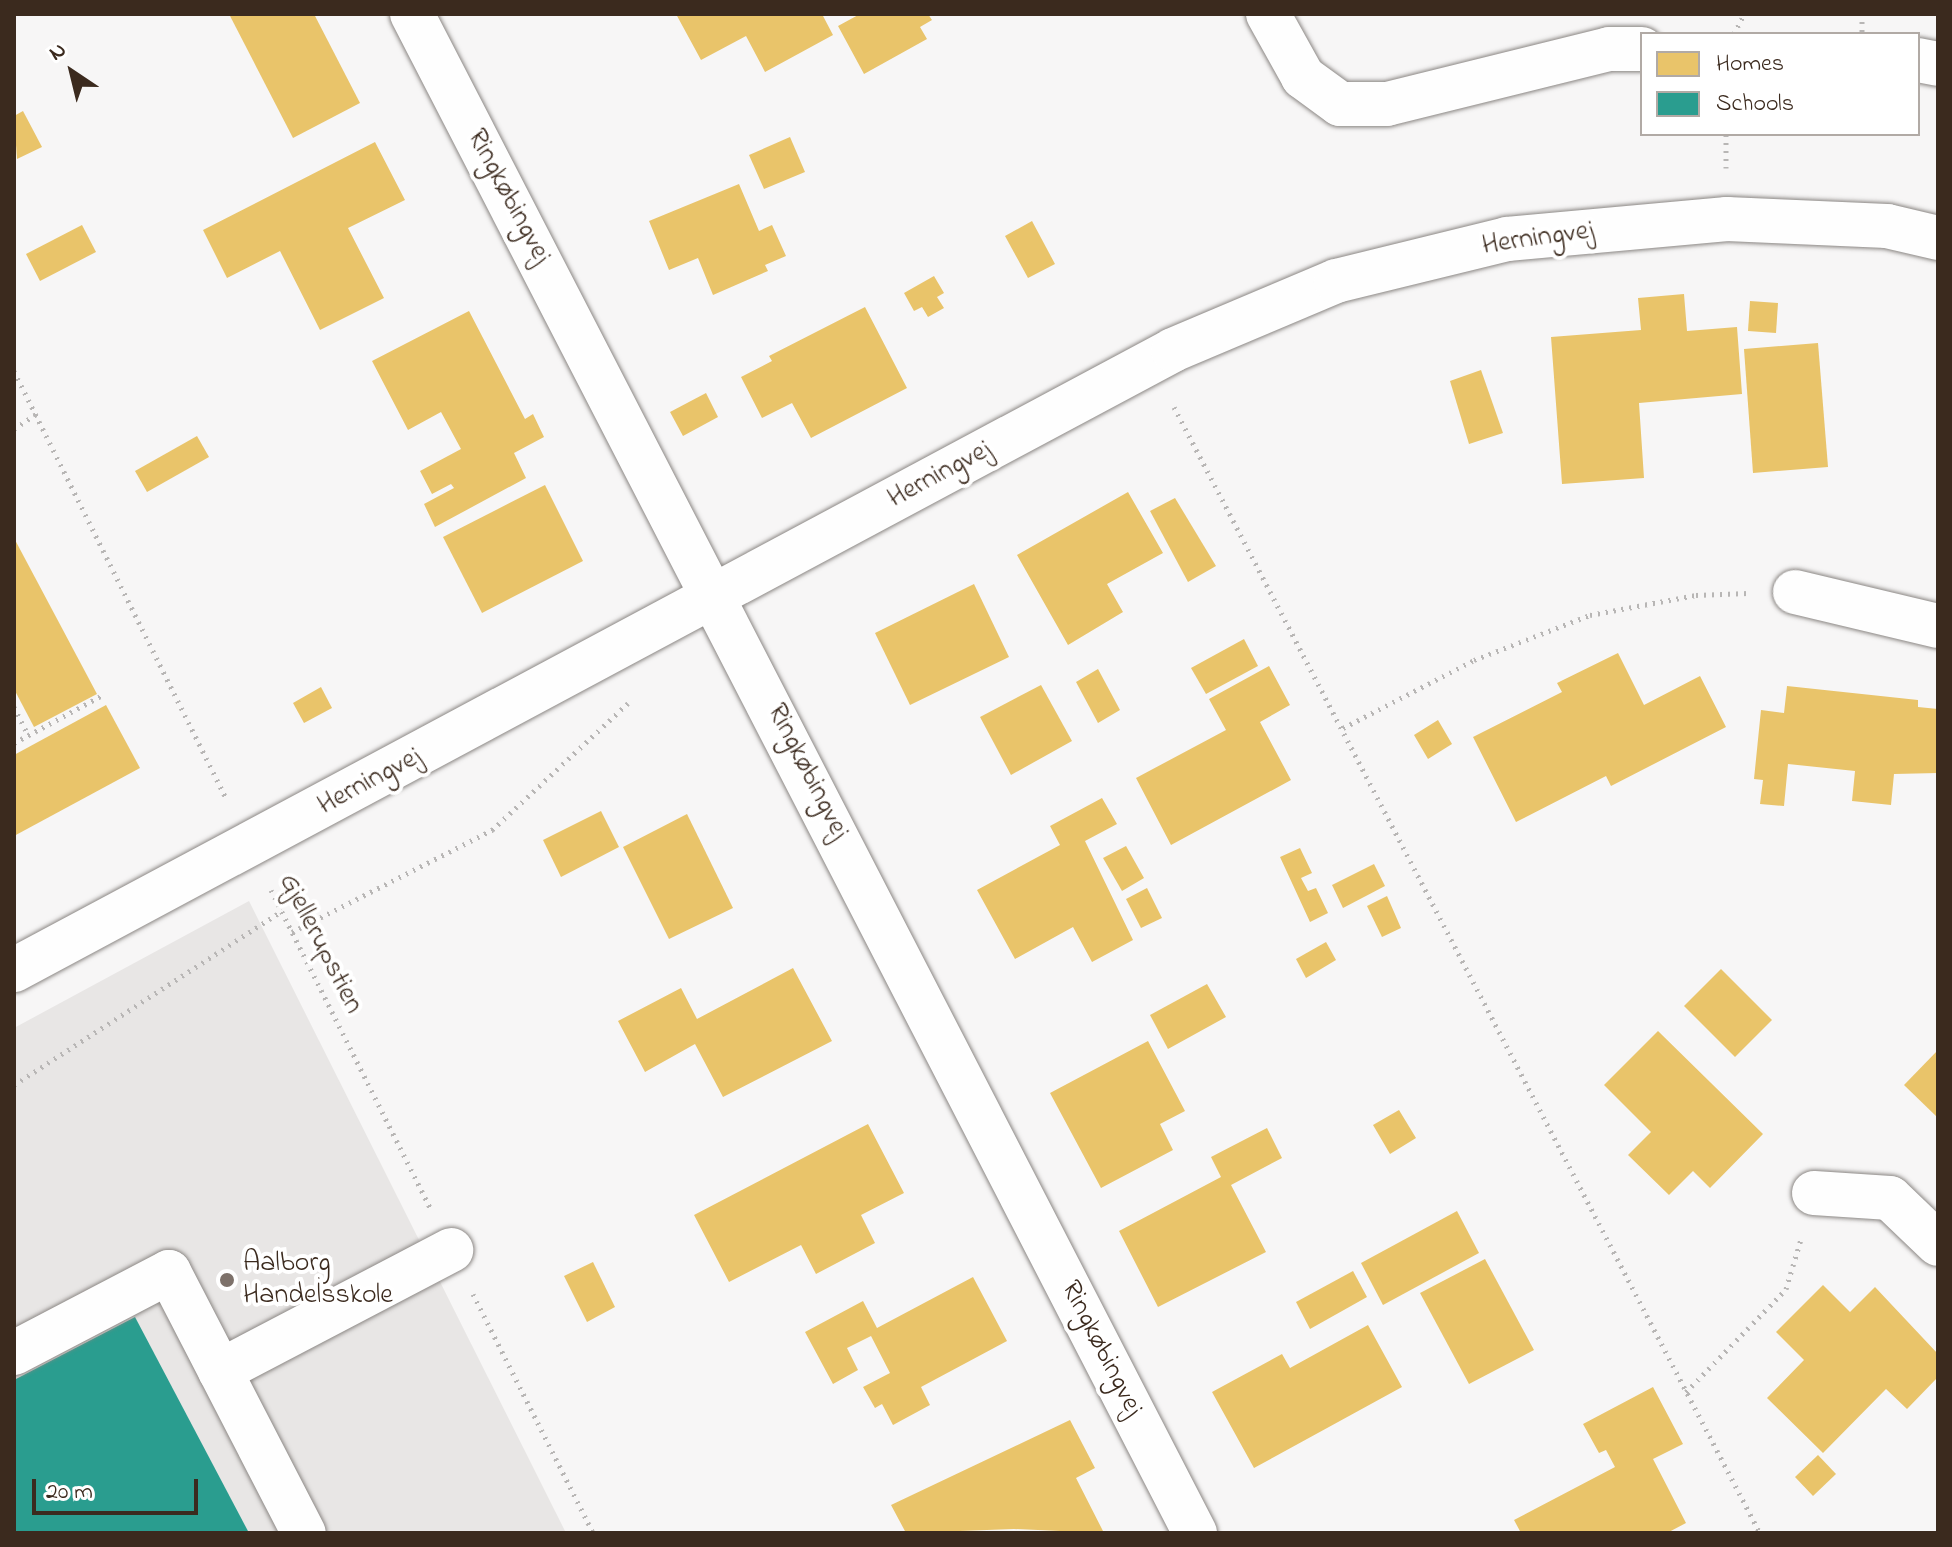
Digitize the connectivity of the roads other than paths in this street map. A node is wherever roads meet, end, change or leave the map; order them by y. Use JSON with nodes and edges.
{"nodes":[{"id":1,"x":412,"y":14,"type":"edge"},
{"id":2,"x":1268,"y":14,"type":"edge"},
{"id":3,"x":1640,"y":49,"type":"edge"},
{"id":4,"x":1938,"y":238,"type":"edge"},
{"id":5,"x":1795,"y":592,"type":"road end"},
{"id":6,"x":716,"y":596,"type":"junction"},
{"id":7,"x":1938,"y":626,"type":"edge"},
{"id":8,"x":14,"y":970,"type":"edge"},
{"id":9,"x":1814,"y":1193,"type":"road end"},
{"id":10,"x":1938,"y":1244,"type":"edge"},
{"id":11,"x":451,"y":1250,"type":"road end"},
{"id":12,"x":14,"y":1353,"type":"edge"},
{"id":13,"x":220,"y":1371,"type":"junction"},
{"id":14,"x":304,"y":1533,"type":"edge"},
{"id":15,"x":1195,"y":1533,"type":"edge"}],
"edges":[{"from":1,"to":6,"type":"street","name":"Ringkøbingvej"},
{"from":2,"to":3,"type":"street"},
{"from":4,"to":6,"type":"street","name":"Herningvej"},
{"from":5,"to":7,"type":"street"},
{"from":6,"to":8,"type":"street","name":"Herningvej"},
{"from":6,"to":15,"type":"street","name":"Ringkøbingvej"},
{"from":9,"to":10,"type":"street"},
{"from":11,"to":13,"type":"street"},
{"from":12,"to":13,"type":"street"},
{"from":13,"to":14,"type":"street"}]}
